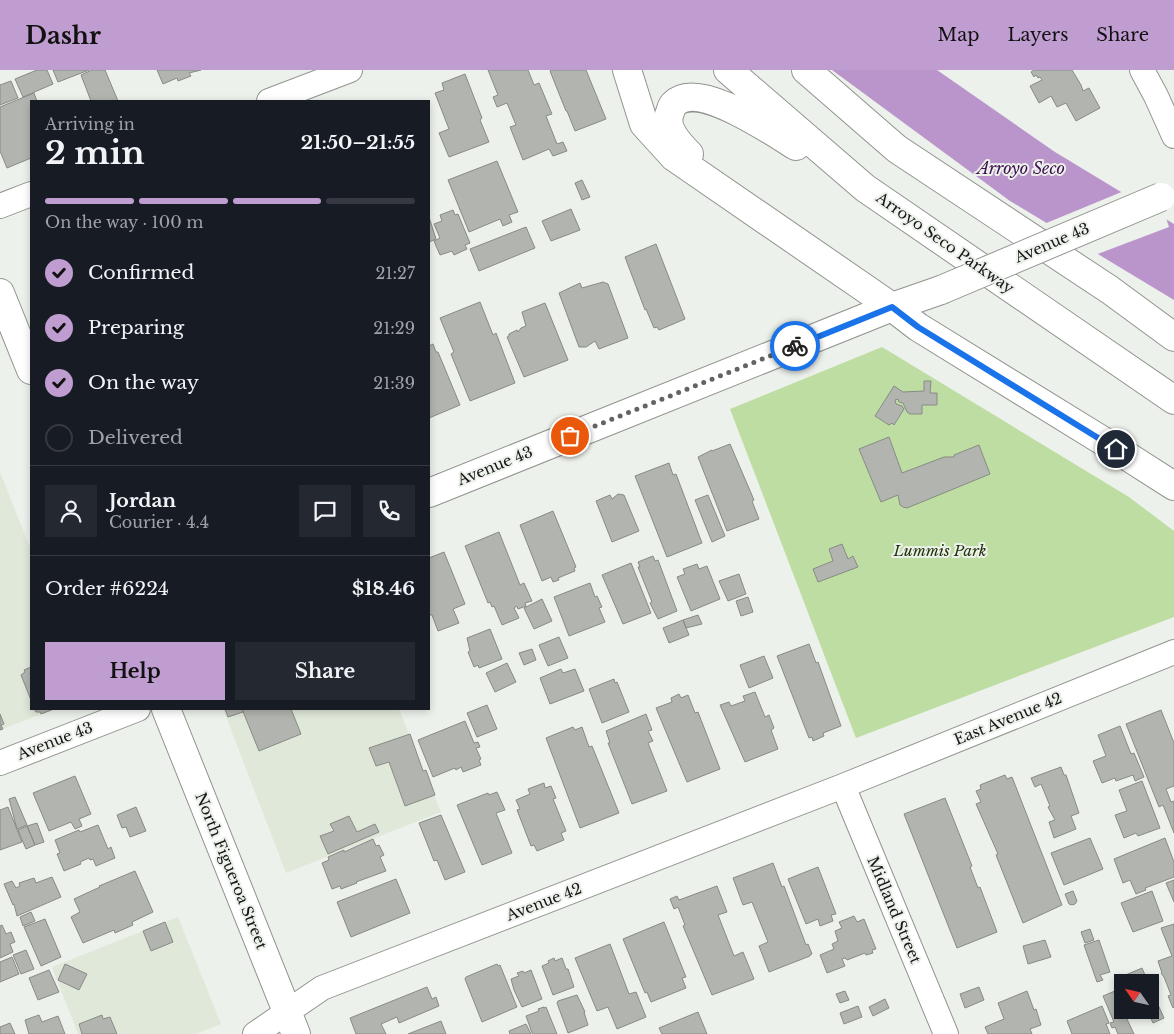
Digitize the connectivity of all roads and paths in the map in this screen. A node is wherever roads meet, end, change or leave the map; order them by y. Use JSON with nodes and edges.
{"nodes":[{"id":1,"x":350,"y":70,"type":"edge"},
{"id":2,"x":627,"y":70,"type":"edge"},
{"id":3,"x":728,"y":70,"type":"edge"},
{"id":4,"x":806,"y":70,"type":"edge"},
{"id":5,"x":1142,"y":70,"type":"edge"},
{"id":6,"x":273,"y":100,"type":"edge"},
{"id":7,"x":1174,"y":136,"type":"edge"},
{"id":8,"x":865,"y":188,"type":"junction"},
{"id":9,"x":30,"y":194,"type":"edge"},
{"id":10,"x":1167,"y":195,"type":"edge"},
{"id":11,"x":734,"y":196,"type":"junction"},
{"id":12,"x":0,"y":206,"type":"edge"},
{"id":13,"x":1110,"y":290,"type":"junction"},
{"id":14,"x":892,"y":307,"type":"junction"},
{"id":15,"x":3,"y":309,"type":"edge"},
{"id":16,"x":1174,"y":322,"type":"edge"},
{"id":17,"x":1174,"y":337,"type":"edge"},
{"id":18,"x":30,"y":368,"type":"edge"},
{"id":19,"x":1174,"y":400,"type":"edge"},
{"id":20,"x":1174,"y":486,"type":"edge"},
{"id":21,"x":430,"y":493,"type":"edge"},
{"id":22,"x":1174,"y":652,"type":"edge"},
{"id":23,"x":135,"y":710,"type":"edge"},
{"id":24,"x":166,"y":710,"type":"edge"},
{"id":25,"x":0,"y":763,"type":"edge"},
{"id":26,"x":842,"y":786,"type":"junction"},
{"id":27,"x":292,"y":1023,"type":"edge"},
{"id":28,"x":255,"y":1034,"type":"edge"},
{"id":29,"x":946,"y":1034,"type":"edge"}],
"edges":[{"from":1,"to":6,"type":"street"},
{"from":2,"to":11,"type":"main road"},
{"from":3,"to":8,"type":"main road","name":"Arroyo Seco Parkway"},
{"from":4,"to":13,"type":"main road"},
{"from":5,"to":7,"type":"street"},
{"from":8,"to":11,"type":"main road"},
{"from":8,"to":19,"type":"main road","name":"Arroyo Seco Parkway"},
{"from":9,"to":12,"type":"street"},
{"from":10,"to":14,"type":"main road","name":"Avenue 43","bridge":true},
{"from":11,"to":14,"type":"main road"},
{"from":13,"to":16,"type":"main road"},
{"from":13,"to":17,"type":"main road"},
{"from":14,"to":20,"type":"main road"},
{"from":14,"to":21,"type":"main road","name":"Avenue 43"},
{"from":15,"to":18,"type":"main road"},
{"from":22,"to":26,"type":"street","name":"East Avenue 42"},
{"from":23,"to":25,"type":"street","name":"Avenue 43"},
{"from":24,"to":27,"type":"main road","name":"North Figueroa Street"},
{"from":26,"to":27,"type":"street","name":"Avenue 42"},
{"from":26,"to":29,"type":"street","name":"Midland Street"},
{"from":27,"to":28,"type":"street","name":"Avenue 42"}]}
